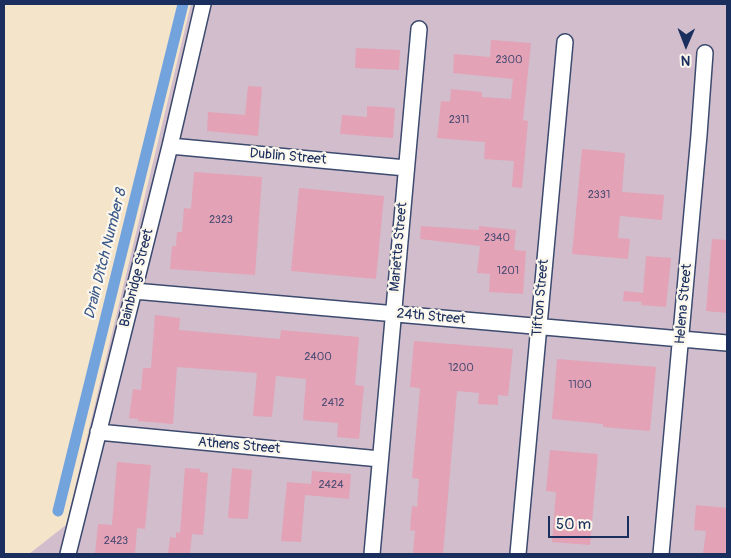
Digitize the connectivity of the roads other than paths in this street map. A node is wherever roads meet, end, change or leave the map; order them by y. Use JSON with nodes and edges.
{"nodes":[{"id":1,"x":203,"y":4,"type":"edge"},
{"id":2,"x":419,"y":29,"type":"dead end"},
{"id":3,"x":565,"y":42,"type":"dead end"},
{"id":4,"x":706,"y":53,"type":"dead end"},
{"id":5,"x":170,"y":146,"type":"junction"},
{"id":6,"x":406,"y":168,"type":"junction"},
{"id":7,"x":134,"y":290,"type":"junction"},
{"id":8,"x":392,"y":314,"type":"junction"},
{"id":9,"x":538,"y":326,"type":"junction"},
{"id":10,"x":680,"y":339,"type":"junction"},
{"id":11,"x":727,"y":343,"type":"edge"},
{"id":12,"x":98,"y":432,"type":"junction"},
{"id":13,"x":380,"y":459,"type":"junction"},
{"id":14,"x":67,"y":554,"type":"edge"},
{"id":15,"x":372,"y":554,"type":"edge"},
{"id":16,"x":518,"y":554,"type":"edge"},
{"id":17,"x":661,"y":554,"type":"edge"}],
"edges":[{"from":1,"to":5,"type":"street","name":"Bainbridge Street"},
{"from":2,"to":6,"type":"street","name":"Marietta Street"},
{"from":3,"to":9,"type":"street","name":"Tifton Street"},
{"from":4,"to":10,"type":"street","name":"Helena Street"},
{"from":5,"to":6,"type":"street","name":"Dublin Street"},
{"from":5,"to":7,"type":"street","name":"Bainbridge Street"},
{"from":6,"to":8,"type":"street","name":"Marietta Street"},
{"from":7,"to":8,"type":"street","name":"24th Street"},
{"from":7,"to":12,"type":"street","name":"Bainbridge Street"},
{"from":8,"to":9,"type":"street","name":"24th Street"},
{"from":8,"to":13,"type":"street","name":"Marietta Street"},
{"from":9,"to":10,"type":"street","name":"24th Street"},
{"from":9,"to":16,"type":"street","name":"Tifton Street"},
{"from":10,"to":11,"type":"street","name":"24th Street"},
{"from":10,"to":17,"type":"street","name":"Helena Street"},
{"from":12,"to":13,"type":"street","name":"Athens Street"},
{"from":12,"to":14,"type":"street","name":"Bainbridge Street"},
{"from":13,"to":15,"type":"street","name":"Marietta Street"}]}
